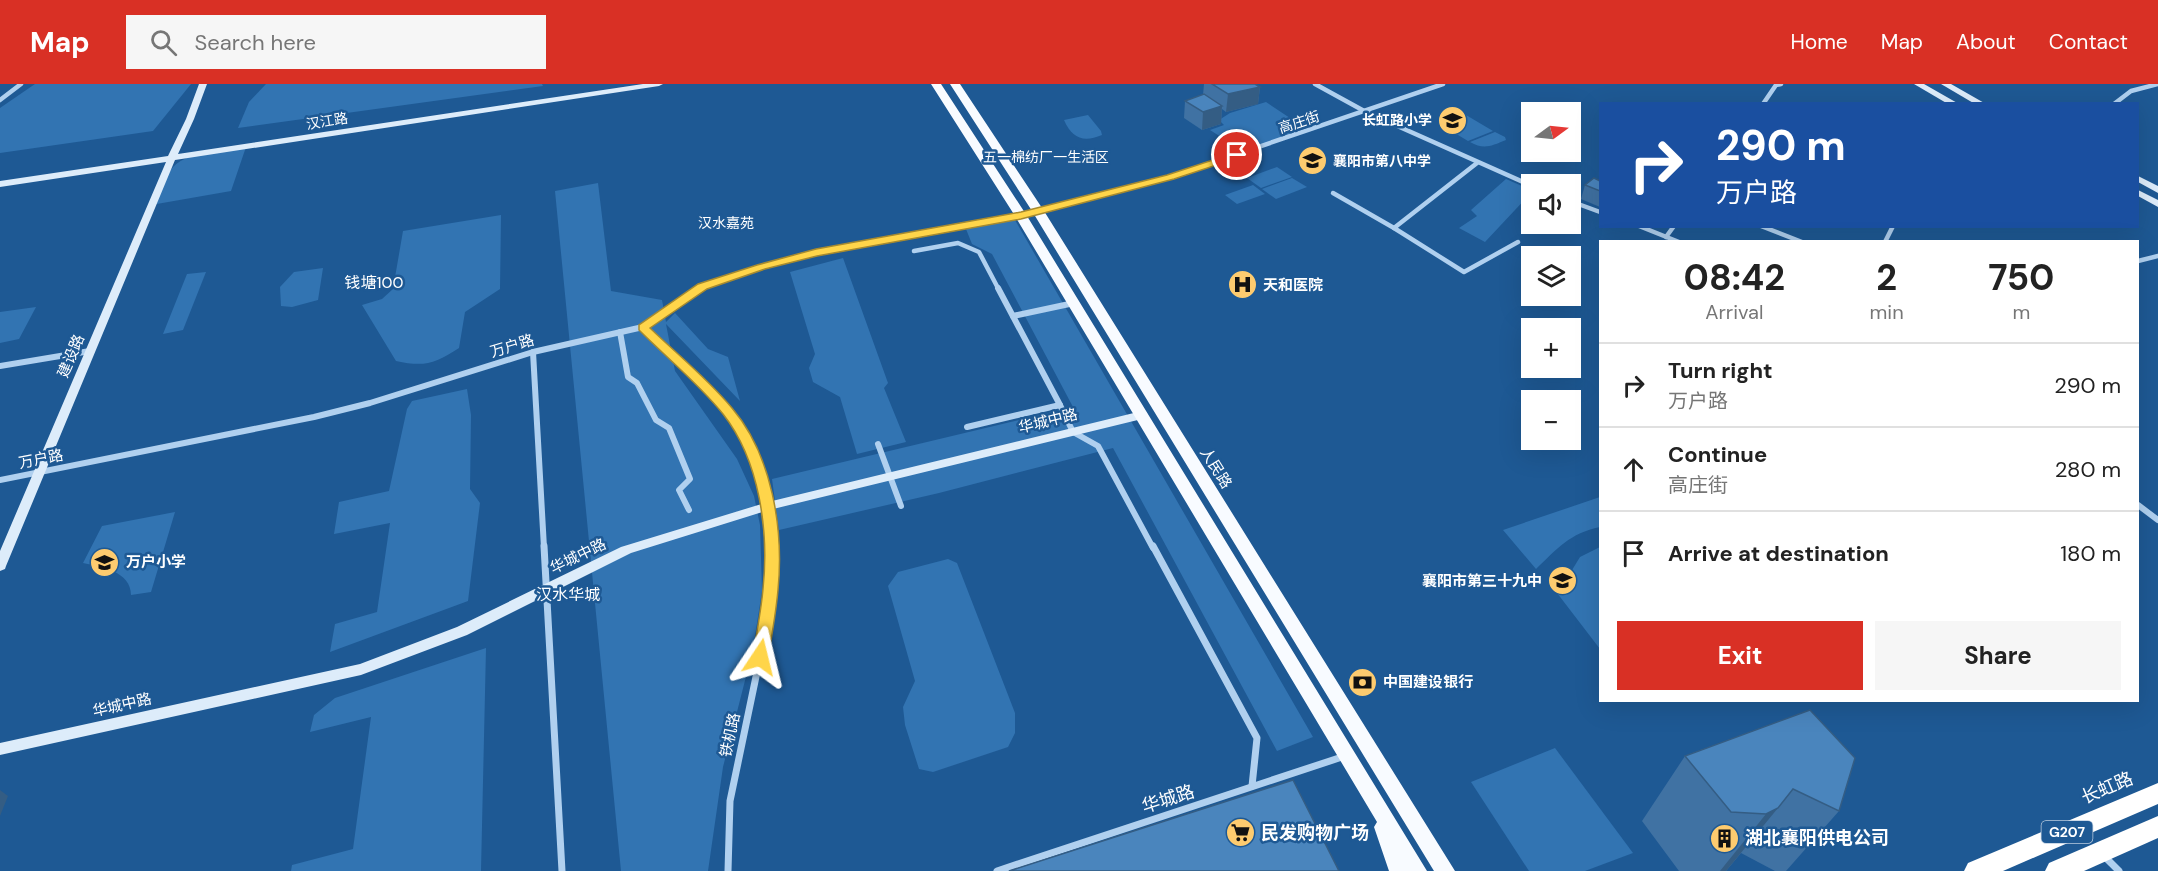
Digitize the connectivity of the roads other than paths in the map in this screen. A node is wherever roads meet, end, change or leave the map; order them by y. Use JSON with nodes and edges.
{"nodes":[{"id":1,"x":21,"y":84,"type":"edge"},
{"id":2,"x":203,"y":84,"type":"edge"},
{"id":3,"x":659,"y":84,"type":"edge"},
{"id":4,"x":936,"y":84,"type":"edge"},
{"id":5,"x":954,"y":84,"type":"edge"},
{"id":6,"x":1315,"y":84,"type":"edge"},
{"id":7,"x":1443,"y":84,"type":"edge"},
{"id":8,"x":1781,"y":84,"type":"edge"},
{"id":9,"x":1918,"y":84,"type":"edge"},
{"id":10,"x":1932,"y":84,"type":"edge"},
{"id":11,"x":1946,"y":84,"type":"edge"},
{"id":12,"x":1957,"y":84,"type":"edge"},
{"id":13,"x":2158,"y":84,"type":"edge"},
{"id":14,"x":0,"y":100,"type":"edge"},
{"id":15,"x":1764,"y":102,"type":"edge"},
{"id":16,"x":1951,"y":102,"type":"edge"},
{"id":17,"x":1965,"y":102,"type":"edge"},
{"id":18,"x":1979,"y":102,"type":"edge"},
{"id":19,"x":1990,"y":102,"type":"edge"},
{"id":20,"x":2117,"y":102,"type":"edge"},
{"id":21,"x":1366,"y":112,"type":"junction"},
{"id":22,"x":171,"y":159,"type":"junction"},
{"id":23,"x":1477,"y":163,"type":"junction"},
{"id":24,"x":2139,"y":180,"type":"edge"},
{"id":25,"x":1521,"y":181,"type":"edge"},
{"id":26,"x":0,"y":184,"type":"edge"},
{"id":27,"x":2139,"y":186,"type":"edge"},
{"id":28,"x":2158,"y":190,"type":"edge"},
{"id":29,"x":1333,"y":193,"type":"dead end"},
{"id":30,"x":2139,"y":194,"type":"edge"},
{"id":31,"x":2158,"y":196,"type":"edge"},
{"id":32,"x":2139,"y":201,"type":"edge"},
{"id":33,"x":2158,"y":204,"type":"edge"},
{"id":34,"x":1581,"y":205,"type":"edge"},
{"id":35,"x":1038,"y":211,"type":"junction"},
{"id":36,"x":2158,"y":211,"type":"edge"},
{"id":37,"x":1599,"y":212,"type":"edge"},
{"id":38,"x":1021,"y":216,"type":"junction"},
{"id":39,"x":1394,"y":228,"type":"junction"},
{"id":40,"x":1644,"y":228,"type":"edge"},
{"id":41,"x":1673,"y":228,"type":"edge"},
{"id":42,"x":1766,"y":228,"type":"edge"},
{"id":43,"x":1666,"y":237,"type":"junction"},
{"id":44,"x":1674,"y":240,"type":"edge"},
{"id":45,"x":1797,"y":240,"type":"edge"},
{"id":46,"x":1518,"y":242,"type":"dead end"},
{"id":47,"x":914,"y":251,"type":"dead end"},
{"id":48,"x":2158,"y":256,"type":"edge"},
{"id":49,"x":2139,"y":261,"type":"edge"},
{"id":50,"x":1074,"y":303,"type":"junction"},
{"id":51,"x":1013,"y":316,"type":"junction"},
{"id":52,"x":643,"y":327,"type":"junction"},
{"id":53,"x":620,"y":332,"type":"junction"},
{"id":54,"x":90,"y":351,"type":"junction"},
{"id":55,"x":533,"y":352,"type":"junction"},
{"id":56,"x":0,"y":366,"type":"edge"},
{"id":57,"x":1060,"y":405,"type":"junction"},
{"id":58,"x":1142,"y":415,"type":"junction"},
{"id":59,"x":967,"y":427,"type":"dead end"},
{"id":60,"x":1073,"y":432,"type":"junction"},
{"id":61,"x":878,"y":444,"type":"dead end"},
{"id":62,"x":39,"y":472,"type":"junction"},
{"id":63,"x":890,"y":477,"type":"junction"},
{"id":64,"x":0,"y":480,"type":"edge"},
{"id":65,"x":768,"y":506,"type":"junction"},
{"id":66,"x":901,"y":506,"type":"dead end"},
{"id":67,"x":2139,"y":506,"type":"edge"},
{"id":68,"x":689,"y":510,"type":"dead end"},
{"id":69,"x":2158,"y":520,"type":"edge"},
{"id":70,"x":0,"y":566,"type":"edge"},
{"id":71,"x":547,"y":589,"type":"junction"},
{"id":72,"x":0,"y":749,"type":"edge"},
{"id":73,"x":1348,"y":755,"type":"junction"},
{"id":74,"x":1252,"y":786,"type":"junction"},
{"id":75,"x":2158,"y":793,"type":"edge"},
{"id":76,"x":1375,"y":798,"type":"junction"},
{"id":77,"x":2158,"y":827,"type":"edge"},
{"id":78,"x":2099,"y":852,"type":"junction"},
{"id":79,"x":1017,"y":868,"type":"edge"},
{"id":80,"x":1444,"y":868,"type":"edge"},
{"id":81,"x":562,"y":871,"type":"edge"},
{"id":82,"x":728,"y":871,"type":"edge"},
{"id":83,"x":996,"y":871,"type":"edge"},
{"id":84,"x":1399,"y":871,"type":"edge"},
{"id":85,"x":1417,"y":871,"type":"edge"},
{"id":86,"x":1976,"y":871,"type":"edge"},
{"id":87,"x":2058,"y":871,"type":"edge"},
{"id":88,"x":2119,"y":871,"type":"edge"}],
"edges":[{"from":1,"to":14,"type":"street"},
{"from":2,"to":22,"type":"street","name":"建设路"},
{"from":3,"to":22,"type":"street","name":"汉江路"},
{"from":4,"to":38,"type":"main road"},
{"from":5,"to":35,"type":"main road","name":"人民路"},
{"from":6,"to":21,"type":"street"},
{"from":7,"to":21,"type":"street","name":"高庄街"},
{"from":8,"to":15,"type":"street"},
{"from":9,"to":16,"type":"street"},
{"from":10,"to":17,"type":"street"},
{"from":11,"to":18,"type":"street"},
{"from":12,"to":19,"type":"street"},
{"from":13,"to":20,"type":"street"},
{"from":21,"to":23,"type":"street"},
{"from":21,"to":35,"type":"street","name":"高庄街"},
{"from":22,"to":26,"type":"street","name":"汉江路"},
{"from":22,"to":54,"type":"street","name":"建设路"},
{"from":23,"to":25,"type":"street"},
{"from":23,"to":39,"type":"street"},
{"from":24,"to":28,"type":"street"},
{"from":27,"to":31,"type":"street"},
{"from":29,"to":39,"type":"street"},
{"from":30,"to":33,"type":"street"},
{"from":32,"to":36,"type":"street"},
{"from":34,"to":37,"type":"street"},
{"from":35,"to":38,"type":"street","name":"高庄街"},
{"from":35,"to":80,"type":"main road","name":"人民路"},
{"from":38,"to":50,"type":"main road"},
{"from":38,"to":52,"type":"street","name":"万户路"},
{"from":39,"to":46,"type":"street"},
{"from":40,"to":43,"type":"street"},
{"from":41,"to":43,"type":"street"},
{"from":42,"to":45,"type":"street"},
{"from":43,"to":44,"type":"street"},
{"from":47,"to":51,"type":"street"},
{"from":48,"to":49,"type":"street"},
{"from":50,"to":51,"type":"street"},
{"from":50,"to":58,"type":"main road"},
{"from":51,"to":57,"type":"street"},
{"from":52,"to":53,"type":"street","name":"万户路"},
{"from":52,"to":65,"type":"street","name":"铁机路"},
{"from":53,"to":55,"type":"street","name":"万户路"},
{"from":53,"to":68,"type":"street"},
{"from":54,"to":56,"type":"street"},
{"from":54,"to":62,"type":"street","name":"建设路"},
{"from":55,"to":62,"type":"street","name":"万户路"},
{"from":55,"to":71,"type":"street"},
{"from":57,"to":59,"type":"street"},
{"from":57,"to":60,"type":"street"},
{"from":58,"to":60,"type":"street","name":"华城中路"},
{"from":58,"to":73,"type":"main road"},
{"from":60,"to":63,"type":"street","name":"华城中路"},
{"from":60,"to":74,"type":"street"},
{"from":61,"to":63,"type":"street"},
{"from":62,"to":64,"type":"street","name":"万户路"},
{"from":62,"to":70,"type":"street","name":"建设路"},
{"from":63,"to":65,"type":"street","name":"华城中路"},
{"from":63,"to":66,"type":"street"},
{"from":65,"to":71,"type":"street","name":"华城中路"},
{"from":65,"to":82,"type":"street","name":"铁机路"},
{"from":67,"to":69,"type":"street"},
{"from":71,"to":72,"type":"street","name":"华城中路"},
{"from":71,"to":81,"type":"street"},
{"from":73,"to":74,"type":"street","name":"华城路"},
{"from":73,"to":76,"type":"main road"},
{"from":74,"to":79,"type":"street","name":"华城路"},
{"from":75,"to":86,"type":"highway","name":"长虹路","number":"G207"},
{"from":76,"to":84,"type":"main road"},
{"from":76,"to":85,"type":"main road"},
{"from":77,"to":78,"type":"highway","number":"G207"},
{"from":78,"to":87,"type":"highway","number":"G207"},
{"from":78,"to":88,"type":"street"},
{"from":79,"to":83,"type":"street","name":"华城路"}]}
